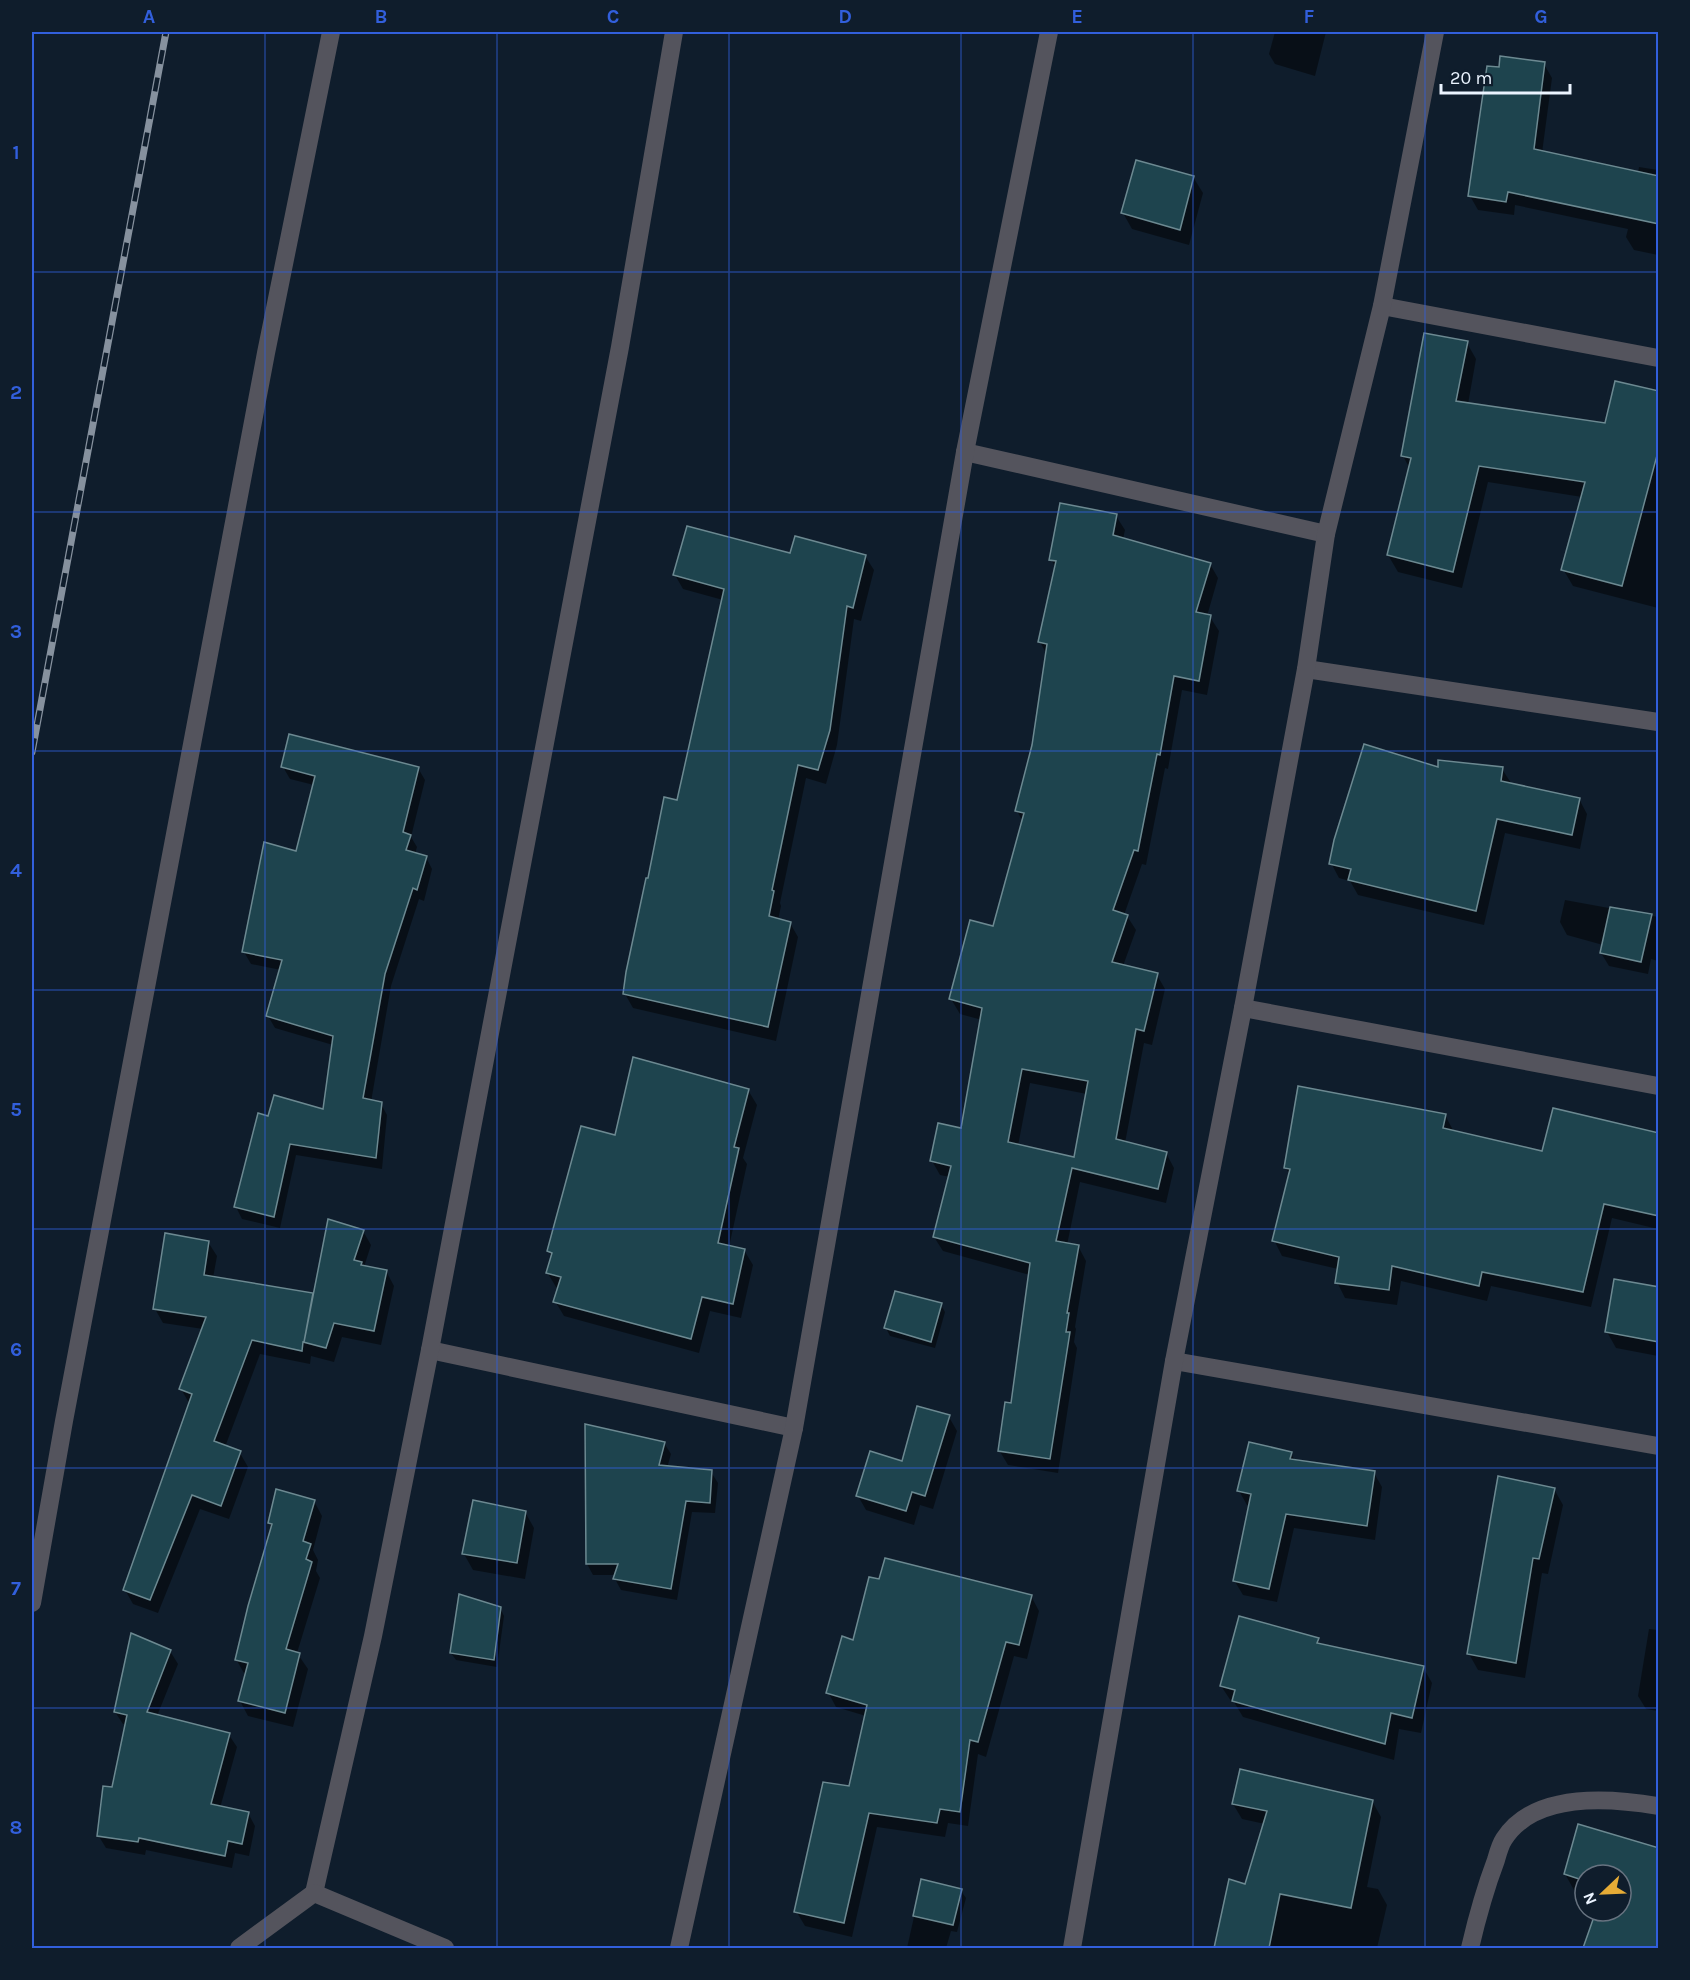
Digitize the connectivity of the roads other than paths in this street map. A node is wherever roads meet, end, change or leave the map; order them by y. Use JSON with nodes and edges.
{"nodes":[{"id":1,"x":331,"y":32,"type":"edge"},
{"id":2,"x":674,"y":32,"type":"edge"},
{"id":3,"x":1049,"y":32,"type":"edge"},
{"id":4,"x":1436,"y":32,"type":"edge"},
{"id":5,"x":1382,"y":306,"type":"junction"},
{"id":6,"x":1659,"y":358,"type":"edge"},
{"id":7,"x":965,"y":452,"type":"junction"},
{"id":8,"x":1326,"y":534,"type":"junction"},
{"id":9,"x":1306,"y":669,"type":"junction"},
{"id":10,"x":1659,"y":722,"type":"edge"},
{"id":11,"x":1243,"y":1008,"type":"junction"},
{"id":12,"x":1659,"y":1086,"type":"edge"},
{"id":13,"x":430,"y":1350,"type":"junction"},
{"id":14,"x":1174,"y":1361,"type":"junction"},
{"id":15,"x":794,"y":1428,"type":"junction"},
{"id":16,"x":1659,"y":1446,"type":"edge"},
{"id":17,"x":32,"y":1603,"type":"edge"},
{"id":18,"x":1659,"y":1806,"type":"edge"},
{"id":19,"x":314,"y":1893,"type":"junction"},
{"id":20,"x":239,"y":1948,"type":"edge"},
{"id":21,"x":445,"y":1948,"type":"edge"},
{"id":22,"x":679,"y":1948,"type":"edge"},
{"id":23,"x":1072,"y":1948,"type":"edge"},
{"id":24,"x":1470,"y":1948,"type":"edge"}],
"edges":[{"from":1,"to":17,"type":"street"},
{"from":2,"to":13,"type":"street"},
{"from":3,"to":7,"type":"street"},
{"from":4,"to":5,"type":"street"},
{"from":5,"to":6,"type":"street"},
{"from":5,"to":8,"type":"street"},
{"from":7,"to":8,"type":"street"},
{"from":7,"to":15,"type":"street"},
{"from":8,"to":9,"type":"street"},
{"from":9,"to":10,"type":"street"},
{"from":9,"to":11,"type":"street"},
{"from":11,"to":12,"type":"street"},
{"from":11,"to":14,"type":"street"},
{"from":13,"to":15,"type":"street"},
{"from":13,"to":19,"type":"street"},
{"from":14,"to":16,"type":"street"},
{"from":14,"to":23,"type":"street"},
{"from":15,"to":22,"type":"street"},
{"from":18,"to":24,"type":"street"},
{"from":19,"to":20,"type":"street"},
{"from":19,"to":21,"type":"street"}]}
